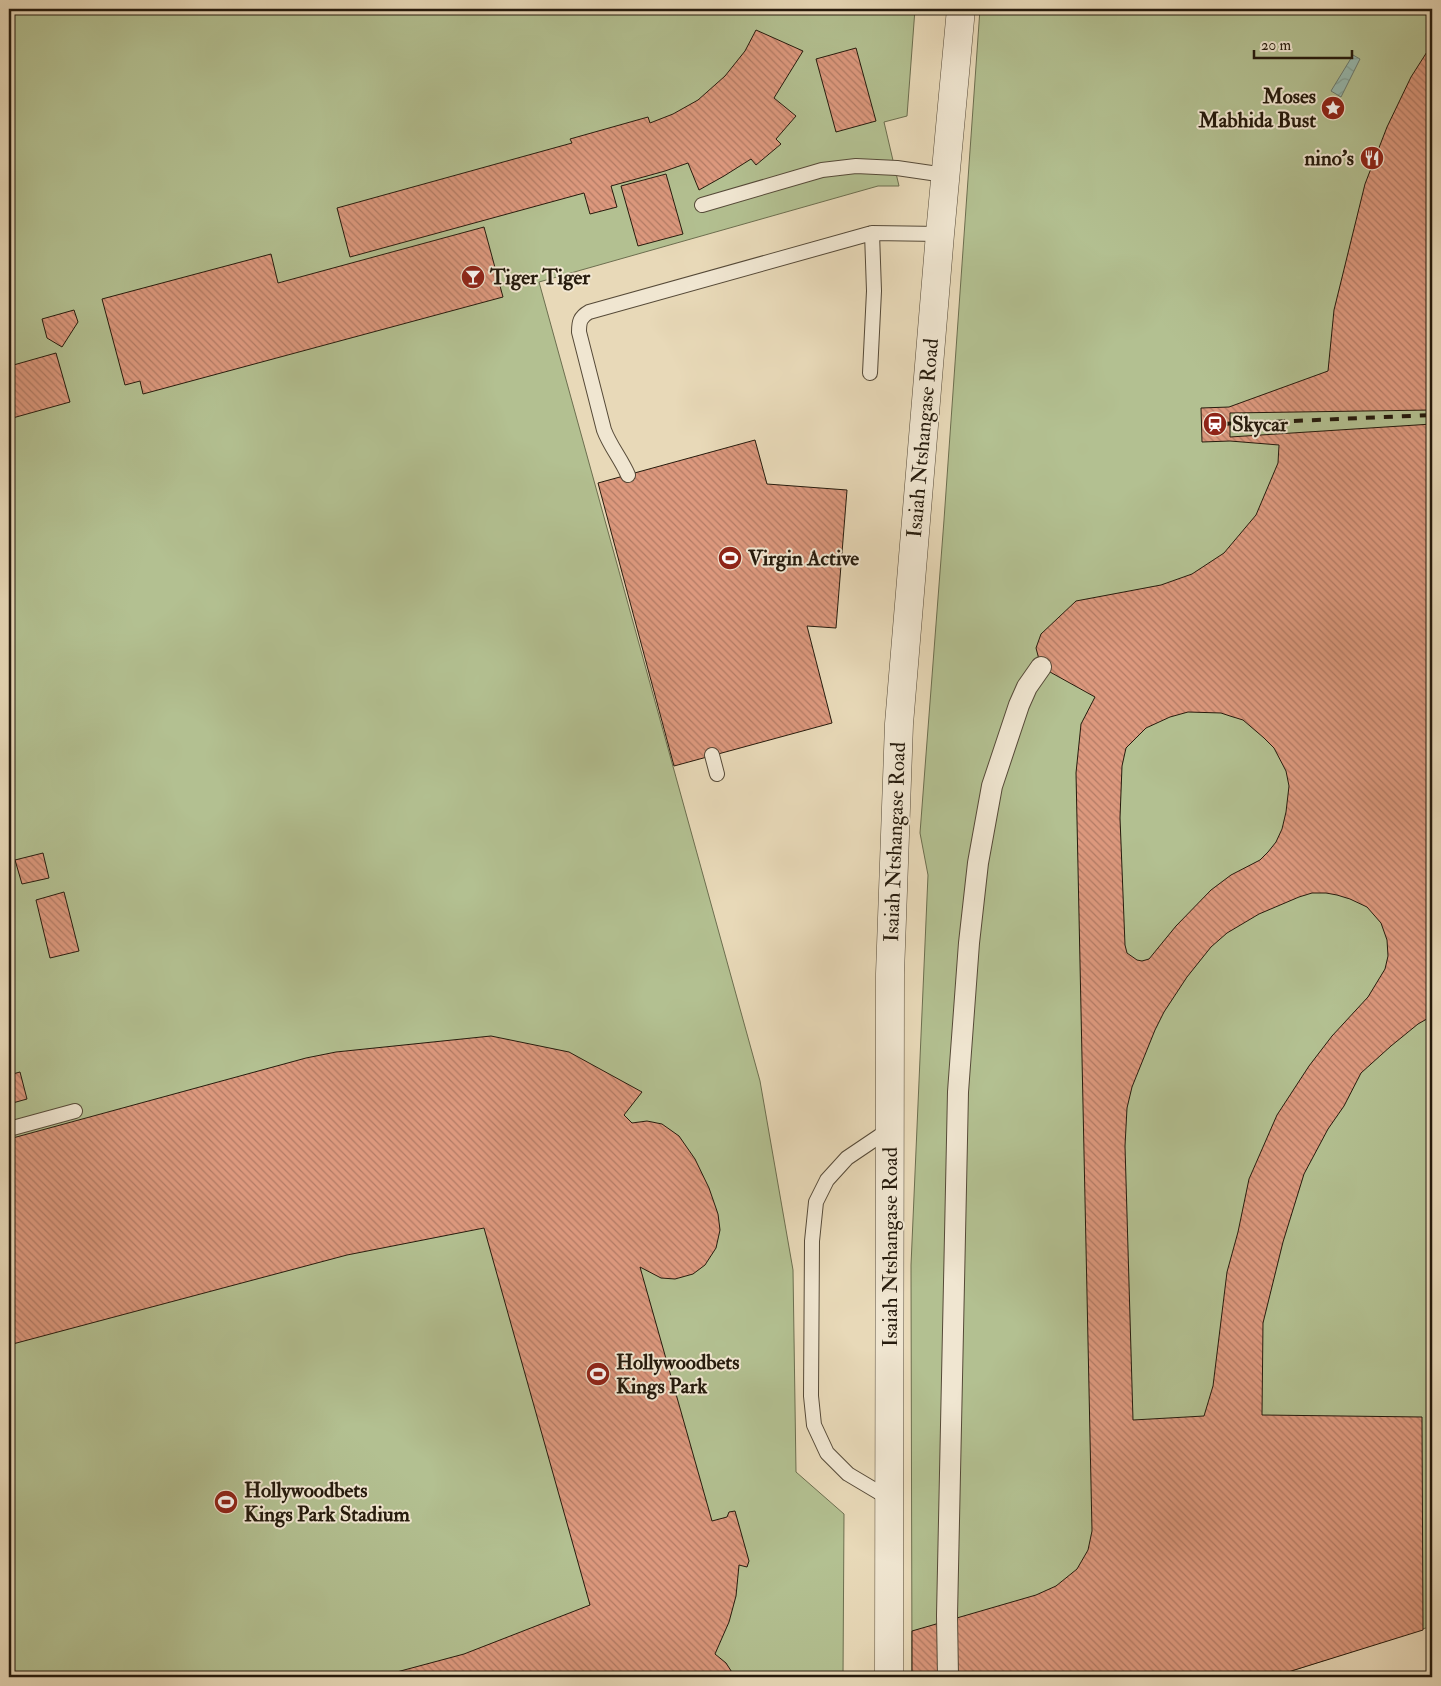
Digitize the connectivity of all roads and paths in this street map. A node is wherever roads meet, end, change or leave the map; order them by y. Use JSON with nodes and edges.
{"nodes":[{"id":1,"x":961,"y":9,"type":"edge"},
{"id":2,"x":945,"y":175,"type":"junction"},
{"id":3,"x":702,"y":205,"type":"dead end"},
{"id":4,"x":872,"y":233,"type":"junction"},
{"id":5,"x":940,"y":234,"type":"junction"},
{"id":6,"x":870,"y":373,"type":"dead end"},
{"id":7,"x":628,"y":474,"type":"dead end"},
{"id":8,"x":1041,"y":667,"type":"dead end"},
{"id":9,"x":712,"y":755,"type":"dead end"},
{"id":10,"x":717,"y":774,"type":"dead end"},
{"id":11,"x":75,"y":1112,"type":"dead end"},
{"id":12,"x":9,"y":1129,"type":"edge"},
{"id":13,"x":890,"y":1129,"type":"junction"},
{"id":14,"x":890,"y":1499,"type":"junction"},
{"id":15,"x":889,"y":1677,"type":"edge"},
{"id":16,"x":948,"y":1677,"type":"edge"}],
"edges":[{"from":1,"to":2,"type":"street","name":"Isaiah Ntshangase Road"},
{"from":2,"to":3,"type":"lane"},
{"from":2,"to":5,"type":"street","name":"Isaiah Ntshangase Road"},
{"from":4,"to":5,"type":"lane"},
{"from":4,"to":6,"type":"lane"},
{"from":4,"to":7,"type":"lane"},
{"from":5,"to":13,"type":"street","name":"Isaiah Ntshangase Road"},
{"from":8,"to":16,"type":"street"},
{"from":9,"to":10,"type":"lane"},
{"from":11,"to":12,"type":"lane"},
{"from":13,"to":14,"type":"street","name":"Isaiah Ntshangase Road"},
{"from":13,"to":14,"type":"lane"},
{"from":14,"to":15,"type":"street","name":"Isaiah Ntshangase Road"}]}
